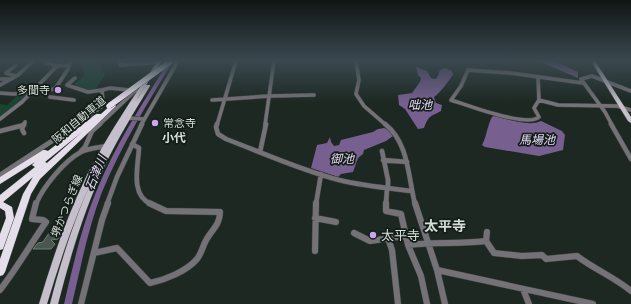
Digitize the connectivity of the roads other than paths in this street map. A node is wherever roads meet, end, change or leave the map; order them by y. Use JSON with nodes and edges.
{"nodes":[{"id":1,"x":48,"y":75,"type":"edge"},
{"id":2,"x":64,"y":75,"type":"edge"},
{"id":3,"x":150,"y":75,"type":"edge"},
{"id":4,"x":152,"y":75,"type":"edge"},
{"id":5,"x":153,"y":75,"type":"edge"},
{"id":6,"x":156,"y":75,"type":"edge"},
{"id":7,"x":169,"y":75,"type":"edge"},
{"id":8,"x":232,"y":75,"type":"edge"},
{"id":9,"x":272,"y":75,"type":"edge"},
{"id":10,"x":360,"y":75,"type":"edge"},
{"id":11,"x":467,"y":75,"type":"edge"},
{"id":12,"x":524,"y":75,"type":"edge"},
{"id":13,"x":590,"y":75,"type":"edge"},
{"id":14,"x":590,"y":75,"type":"edge"},
{"id":15,"x":602,"y":75,"type":"edge"},
{"id":16,"x":16,"y":76,"type":"edge"},
{"id":17,"x":75,"y":78,"type":"dead end"},
{"id":18,"x":538,"y":78,"type":"junction"},
{"id":19,"x":0,"y":79,"type":"edge"},
{"id":20,"x":11,"y":79,"type":"junction"},
{"id":21,"x":606,"y":81,"type":"junction"},
{"id":22,"x":68,"y":83,"type":"junction"},
{"id":23,"x":583,"y":83,"type":"junction"},
{"id":24,"x":0,"y":85,"type":"edge"},
{"id":25,"x":57,"y":85,"type":"junction"},
{"id":26,"x":102,"y":90,"type":"junction"},
{"id":27,"x":138,"y":91,"type":"junction"},
{"id":28,"x":631,"y":91,"type":"edge"},
{"id":29,"x":31,"y":92,"type":"junction"},
{"id":30,"x":0,"y":93,"type":"edge"},
{"id":31,"x":314,"y":95,"type":"dead end"},
{"id":32,"x":269,"y":96,"type":"junction"},
{"id":33,"x":50,"y":97,"type":"dead end"},
{"id":34,"x":225,"y":98,"type":"junction"},
{"id":35,"x":74,"y":100,"type":"dead end"},
{"id":36,"x":212,"y":100,"type":"dead end"},
{"id":37,"x":539,"y":100,"type":"junction"},
{"id":38,"x":111,"y":106,"type":"junction"},
{"id":39,"x":600,"y":106,"type":"junction"},
{"id":40,"x":621,"y":106,"type":"junction"},
{"id":41,"x":631,"y":110,"type":"edge"},
{"id":42,"x":127,"y":118,"type":"junction"},
{"id":43,"x":0,"y":119,"type":"edge"},
{"id":44,"x":144,"y":119,"type":"junction"},
{"id":45,"x":631,"y":121,"type":"edge"},
{"id":46,"x":83,"y":126,"type":"junction"},
{"id":47,"x":0,"y":131,"type":"edge"},
{"id":48,"x":24,"y":132,"type":"dead end"},
{"id":49,"x":132,"y":144,"type":"junction"},
{"id":50,"x":106,"y":146,"type":"junction"},
{"id":51,"x":382,"y":151,"type":"dead end"},
{"id":52,"x":81,"y":152,"type":"junction"},
{"id":53,"x":260,"y":152,"type":"junction"},
{"id":54,"x":631,"y":159,"type":"edge"},
{"id":55,"x":383,"y":160,"type":"junction"},
{"id":56,"x":407,"y":162,"type":"junction"},
{"id":57,"x":321,"y":174,"type":"junction"},
{"id":58,"x":0,"y":175,"type":"edge"},
{"id":59,"x":0,"y":181,"type":"edge"},
{"id":60,"x":387,"y":188,"type":"junction"},
{"id":61,"x":412,"y":192,"type":"junction"},
{"id":62,"x":0,"y":194,"type":"edge"},
{"id":63,"x":0,"y":200,"type":"edge"},
{"id":64,"x":0,"y":204,"type":"edge"},
{"id":65,"x":315,"y":218,"type":"junction"},
{"id":66,"x":336,"y":222,"type":"dead end"},
{"id":67,"x":487,"y":232,"type":"dead end"},
{"id":68,"x":354,"y":233,"type":"dead end"},
{"id":69,"x":405,"y":236,"type":"junction"},
{"id":70,"x":388,"y":238,"type":"junction"},
{"id":71,"x":486,"y":241,"type":"junction"},
{"id":72,"x":428,"y":243,"type":"junction"},
{"id":73,"x":408,"y":245,"type":"junction"},
{"id":74,"x":0,"y":246,"type":"edge"},
{"id":75,"x":315,"y":251,"type":"dead end"},
{"id":76,"x":94,"y":252,"type":"junction"},
{"id":77,"x":438,"y":270,"type":"junction"},
{"id":78,"x":0,"y":272,"type":"edge"},
{"id":79,"x":524,"y":289,"type":"junction"},
{"id":80,"x":0,"y":290,"type":"edge"},
{"id":81,"x":631,"y":291,"type":"edge"},
{"id":82,"x":567,"y":301,"type":"edge"},
{"id":83,"x":584,"y":303,"type":"edge"},
{"id":84,"x":43,"y":304,"type":"edge"},
{"id":85,"x":54,"y":304,"type":"edge"},
{"id":86,"x":81,"y":304,"type":"edge"},
{"id":87,"x":398,"y":304,"type":"edge"},
{"id":88,"x":427,"y":304,"type":"edge"},
{"id":89,"x":445,"y":304,"type":"edge"},
{"id":90,"x":529,"y":304,"type":"edge"},
{"id":91,"x":593,"y":304,"type":"edge"}],
"edges":[{"from":1,"to":29,"type":"street"},
{"from":2,"to":25,"type":"street"},
{"from":3,"to":27,"type":"main road","name":"堺かつらぎ線"},
{"from":4,"to":38,"type":"highway","name":"阪和自動車道","bridge":true},
{"from":5,"to":42,"type":"main road","name":"堺かつらぎ線"},
{"from":6,"to":38,"type":"highway","name":"阪和自動車道","bridge":true},
{"from":7,"to":44,"type":"street"},
{"from":8,"to":34,"type":"street"},
{"from":9,"to":32,"type":"street"},
{"from":10,"to":56,"type":"street"},
{"from":11,"to":37,"type":"street"},
{"from":12,"to":18,"type":"street"},
{"from":13,"to":21,"type":"street"},
{"from":14,"to":23,"type":"street"},
{"from":15,"to":21,"type":"main road"},
{"from":16,"to":20,"type":"street"},
{"from":17,"to":22,"type":"street"},
{"from":18,"to":23,"type":"street"},
{"from":18,"to":37,"type":"street"},
{"from":19,"to":20,"type":"street"},
{"from":20,"to":24,"type":"street"},
{"from":21,"to":28,"type":"street"},
{"from":21,"to":40,"type":"main road"},
{"from":22,"to":25,"type":"street"},
{"from":22,"to":26,"type":"street"},
{"from":23,"to":39,"type":"street"},
{"from":25,"to":29,"type":"street"},
{"from":26,"to":27,"type":"street"},
{"from":26,"to":58,"type":"street"},
{"from":27,"to":42,"type":"main road","name":"堺かつらぎ線"},
{"from":27,"to":52,"type":"street"},
{"from":29,"to":30,"type":"street"},
{"from":29,"to":43,"type":"street"},
{"from":31,"to":32,"type":"street"},
{"from":32,"to":34,"type":"street"},
{"from":32,"to":53,"type":"street"},
{"from":33,"to":35,"type":"street"},
{"from":34,"to":36,"type":"street"},
{"from":34,"to":53,"type":"street"},
{"from":37,"to":39,"type":"street"},
{"from":38,"to":46,"type":"highway","name":"阪和自動車道"},
{"from":38,"to":63,"type":"highway","name":"阪和自動車道"},
{"from":38,"to":78,"type":"highway"},
{"from":39,"to":40,"type":"street"},
{"from":39,"to":54,"type":"street"},
{"from":40,"to":41,"type":"street"},
{"from":40,"to":45,"type":"main road"},
{"from":42,"to":44,"type":"street"},
{"from":42,"to":50,"type":"main road","name":"堺かつらぎ線"},
{"from":42,"to":85,"type":"main road","name":"堺かつらぎ線"},
{"from":44,"to":49,"type":"street"},
{"from":46,"to":59,"type":"highway"},
{"from":46,"to":62,"type":"highway","name":"阪和自動車道"},
{"from":47,"to":48,"type":"street"},
{"from":49,"to":76,"type":"street"},
{"from":49,"to":76,"type":"street"},
{"from":50,"to":52,"type":"street"},
{"from":50,"to":84,"type":"main road","name":"堺かつらぎ線"},
{"from":51,"to":55,"type":"street"},
{"from":52,"to":80,"type":"street"},
{"from":53,"to":57,"type":"street"},
{"from":55,"to":56,"type":"street"},
{"from":55,"to":60,"type":"street"},
{"from":56,"to":61,"type":"street"},
{"from":57,"to":60,"type":"street"},
{"from":57,"to":65,"type":"street"},
{"from":60,"to":61,"type":"street"},
{"from":60,"to":69,"type":"street"},
{"from":61,"to":72,"type":"street"},
{"from":64,"to":74,"type":"highway"},
{"from":65,"to":66,"type":"street"},
{"from":65,"to":75,"type":"street"},
{"from":67,"to":71,"type":"street"},
{"from":68,"to":70,"type":"street"},
{"from":69,"to":70,"type":"street"},
{"from":69,"to":73,"type":"street"},
{"from":70,"to":87,"type":"street"},
{"from":71,"to":72,"type":"street"},
{"from":71,"to":81,"type":"street"},
{"from":72,"to":73,"type":"street"},
{"from":72,"to":77,"type":"street"},
{"from":73,"to":88,"type":"street"},
{"from":76,"to":86,"type":"street"},
{"from":77,"to":79,"type":"street"},
{"from":77,"to":89,"type":"street"},
{"from":79,"to":82,"type":"street"},
{"from":79,"to":90,"type":"street"},
{"from":82,"to":83,"type":"street"},
{"from":83,"to":91,"type":"street"}]}
